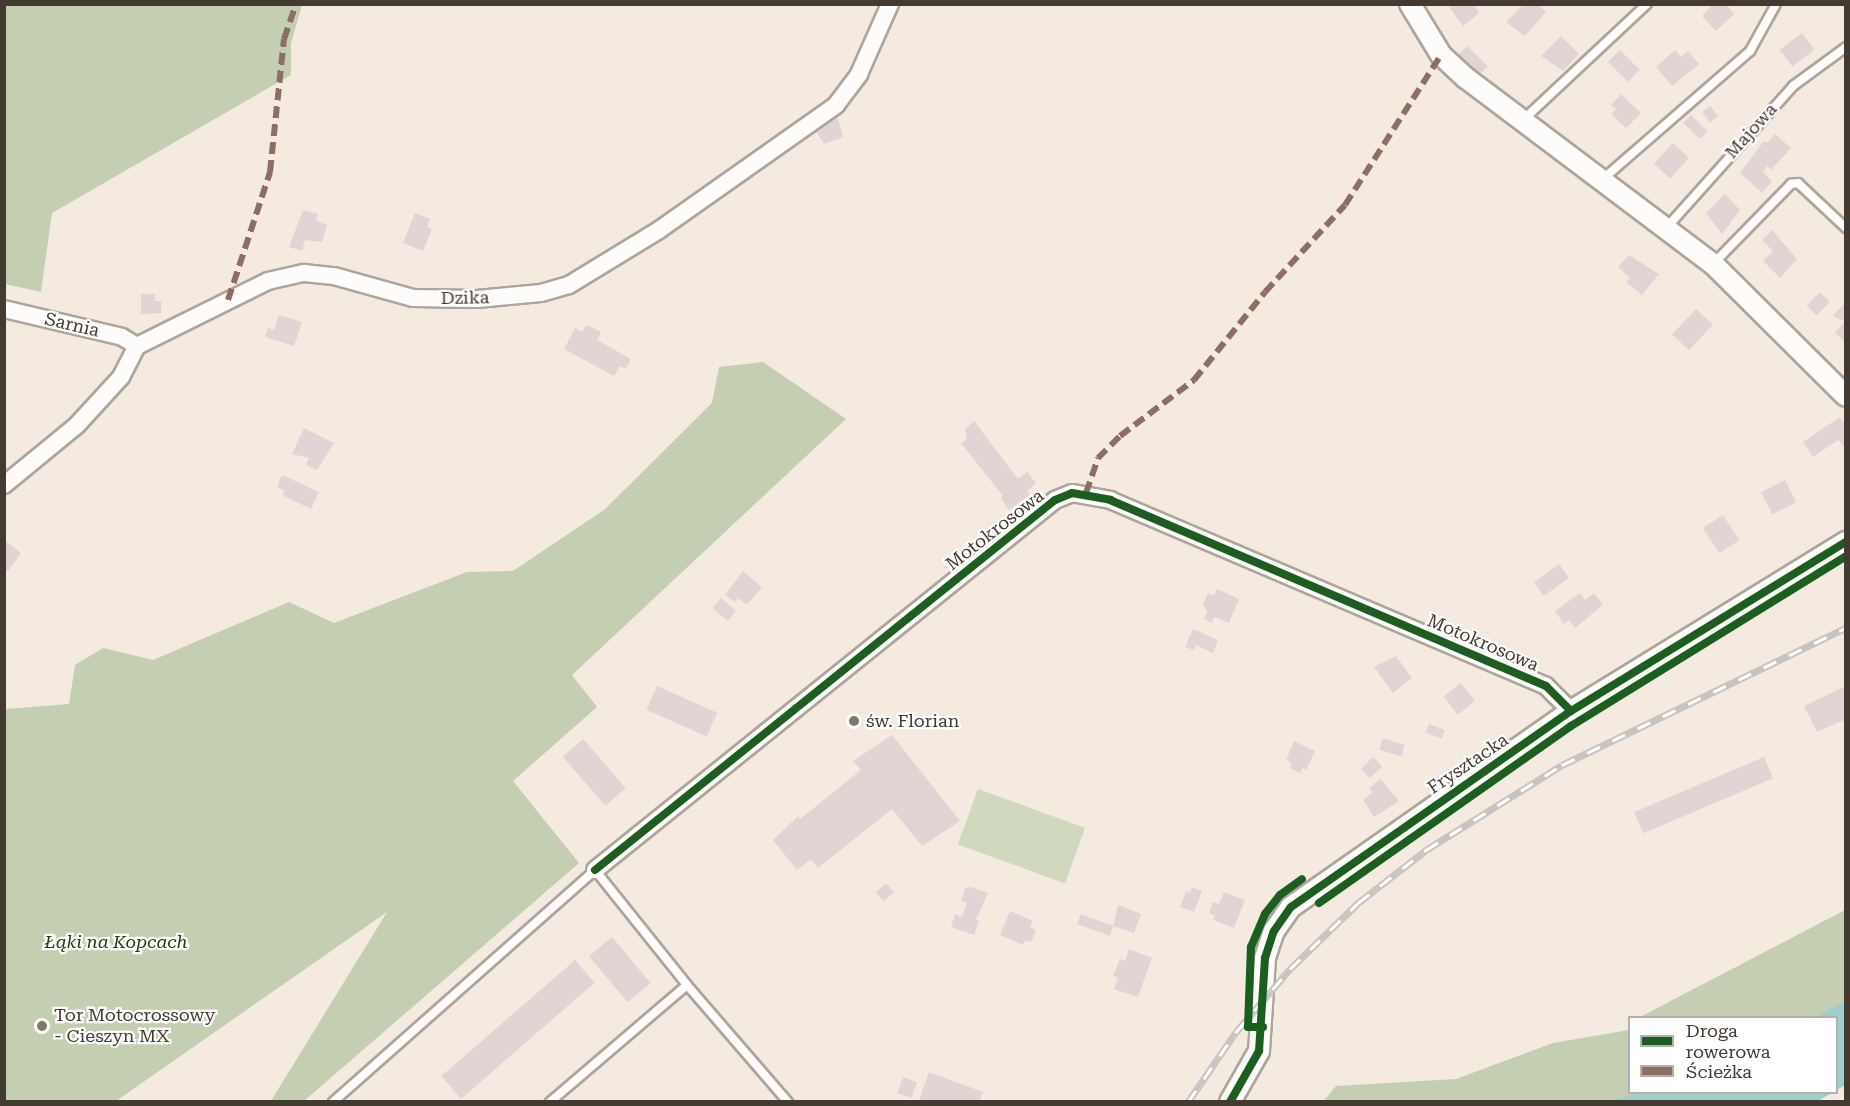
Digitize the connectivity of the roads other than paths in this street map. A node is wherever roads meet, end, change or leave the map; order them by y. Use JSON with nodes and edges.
{"nodes":[{"id":1,"x":890,"y":4,"type":"edge"},
{"id":2,"x":1410,"y":4,"type":"edge"},
{"id":3,"x":1647,"y":4,"type":"edge"},
{"id":4,"x":1776,"y":4,"type":"edge"},
{"id":5,"x":1845,"y":46,"type":"edge"},
{"id":6,"x":1523,"y":120,"type":"junction"},
{"id":7,"x":1604,"y":178,"type":"junction"},
{"id":8,"x":1668,"y":226,"type":"junction"},
{"id":9,"x":1845,"y":228,"type":"edge"},
{"id":10,"x":1713,"y":264,"type":"junction"},
{"id":11,"x":4,"y":309,"type":"edge"},
{"id":12,"x":137,"y":346,"type":"junction"},
{"id":13,"x":1845,"y":396,"type":"edge"},
{"id":14,"x":4,"y":485,"type":"edge"},
{"id":15,"x":1845,"y":542,"type":"edge"},
{"id":16,"x":1571,"y":711,"type":"junction"},
{"id":17,"x":595,"y":870,"type":"junction"},
{"id":18,"x":687,"y":985,"type":"junction"},
{"id":19,"x":333,"y":1101,"type":"edge"},
{"id":20,"x":550,"y":1101,"type":"edge"},
{"id":21,"x":788,"y":1101,"type":"edge"},
{"id":22,"x":1230,"y":1101,"type":"edge"}],
"edges":[{"from":1,"to":12,"type":"street","name":"Dzika"},
{"from":2,"to":6,"type":"street"},
{"from":3,"to":6,"type":"lane"},
{"from":4,"to":7,"type":"lane"},
{"from":5,"to":8,"type":"lane","name":"Majowa"},
{"from":6,"to":7,"type":"street"},
{"from":7,"to":8,"type":"street"},
{"from":8,"to":10,"type":"street"},
{"from":9,"to":10,"type":"lane"},
{"from":10,"to":13,"type":"street"},
{"from":11,"to":12,"type":"street","name":"Sarnia"},
{"from":12,"to":14,"type":"street"},
{"from":15,"to":16,"type":"street","name":"Frysztacka"},
{"from":16,"to":17,"type":"street","name":"Motokrosowa"},
{"from":16,"to":22,"type":"street","name":"Frysztacka"},
{"from":17,"to":18,"type":"lane"},
{"from":17,"to":19,"type":"lane"},
{"from":18,"to":20,"type":"lane"},
{"from":18,"to":21,"type":"lane"}]}
